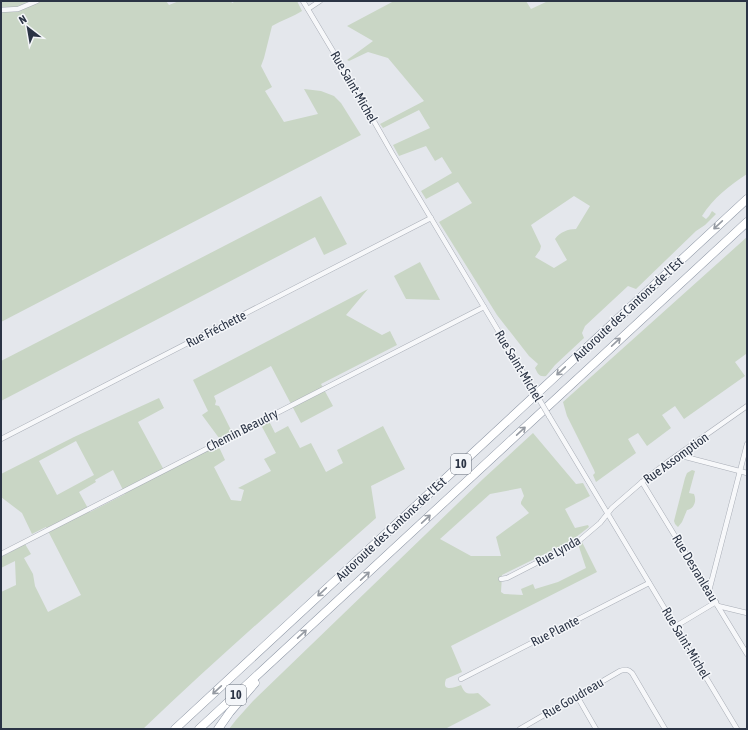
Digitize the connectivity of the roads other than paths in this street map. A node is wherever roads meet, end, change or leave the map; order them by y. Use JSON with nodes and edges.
{"nodes":[{"id":1,"x":37,"y":1,"type":"edge"},
{"id":2,"x":303,"y":1,"type":"edge"},
{"id":3,"x":320,"y":1,"type":"edge"},
{"id":4,"x":308,"y":9,"type":"junction"},
{"id":5,"x":1,"y":10,"type":"edge"},
{"id":6,"x":747,"y":199,"type":"edge"},
{"id":7,"x":431,"y":218,"type":"junction"},
{"id":8,"x":747,"y":222,"type":"edge"},
{"id":9,"x":484,"y":307,"type":"junction"},
{"id":10,"x":747,"y":406,"type":"edge"},
{"id":11,"x":1,"y":439,"type":"edge"},
{"id":12,"x":747,"y":444,"type":"edge"},
{"id":13,"x":678,"y":455,"type":"junction"},
{"id":14,"x":740,"y":471,"type":"junction"},
{"id":15,"x":747,"y":473,"type":"edge"},
{"id":16,"x":642,"y":482,"type":"junction"},
{"id":17,"x":608,"y":513,"type":"junction"},
{"id":18,"x":1,"y":554,"type":"edge"},
{"id":19,"x":501,"y":579,"type":"dead end"},
{"id":20,"x":649,"y":583,"type":"junction"},
{"id":21,"x":709,"y":591,"type":"junction"},
{"id":22,"x":717,"y":604,"type":"junction"},
{"id":23,"x":747,"y":613,"type":"edge"},
{"id":24,"x":676,"y":626,"type":"junction"},
{"id":25,"x":747,"y":654,"type":"edge"},
{"id":26,"x":273,"y":661,"type":"junction"},
{"id":27,"x":461,"y":679,"type":"dead end"},
{"id":28,"x":577,"y":696,"type":"junction"},
{"id":29,"x":175,"y":729,"type":"edge"},
{"id":30,"x":199,"y":729,"type":"edge"},
{"id":31,"x":218,"y":729,"type":"edge"},
{"id":32,"x":520,"y":729,"type":"edge"},
{"id":33,"x":596,"y":729,"type":"edge"},
{"id":34,"x":665,"y":729,"type":"edge"},
{"id":35,"x":737,"y":729,"type":"edge"}],
"edges":[{"from":1,"to":5,"type":"street"},
{"from":2,"to":4,"type":"street","name":"Rue Saint-Michel"},
{"from":3,"to":4,"type":"street"},
{"from":4,"to":7,"type":"street","name":"Rue Saint-Michel"},
{"from":6,"to":29,"type":"highway","name":"Autoroute des Cantons-de-l'Est","number":"10","one_way":true},
{"from":7,"to":9,"type":"street","name":"Rue Saint-Michel"},
{"from":7,"to":11,"type":"street","name":"Rue Fréchette"},
{"from":26,"to":8,"type":"highway","name":"Autoroute des Cantons-de-l'Est","number":"10","one_way":true},
{"from":9,"to":17,"type":"street","name":"Rue Saint-Michel","bridge":true},
{"from":9,"to":18,"type":"street","name":"Chemin Beaudry"},
{"from":10,"to":13,"type":"street","name":"Rue Assomption"},
{"from":12,"to":14,"type":"street"},
{"from":13,"to":14,"type":"street"},
{"from":13,"to":16,"type":"street","name":"Rue Assomption"},
{"from":14,"to":15,"type":"street"},
{"from":14,"to":21,"type":"street"},
{"from":16,"to":17,"type":"street","name":"Rue Assomption"},
{"from":16,"to":21,"type":"street","name":"Rue Desranleau"},
{"from":17,"to":19,"type":"street","name":"Rue Lynda"},
{"from":17,"to":20,"type":"street","name":"Rue Saint-Michel"},
{"from":20,"to":24,"type":"street","name":"Rue Saint-Michel"},
{"from":20,"to":27,"type":"street","name":"Rue Plante"},
{"from":21,"to":22,"type":"street","name":"Rue Desranleau"},
{"from":22,"to":23,"type":"street"},
{"from":22,"to":24,"type":"street"},
{"from":22,"to":25,"type":"street","name":"Rue Desranleau"},
{"from":24,"to":35,"type":"street","name":"Rue Saint-Michel"},
{"from":26,"to":30,"type":"highway","name":"Autoroute des Cantons-de-l'Est","number":"10"},
{"from":26,"to":31,"type":"highway"},
{"from":28,"to":32,"type":"street","name":"Rue Goudreau"},
{"from":28,"to":33,"type":"street"},
{"from":28,"to":34,"type":"street","name":"Rue Goudreau"}]}
